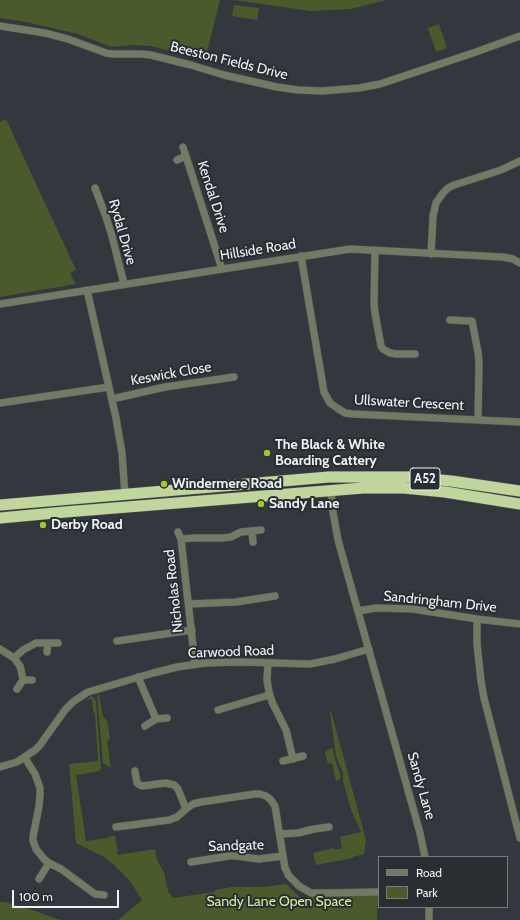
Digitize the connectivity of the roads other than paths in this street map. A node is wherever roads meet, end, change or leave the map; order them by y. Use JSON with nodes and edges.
{"nodes":[{"id":1,"x":0,"y":26,"type":"edge"},
{"id":2,"x":520,"y":36,"type":"edge"},
{"id":3,"x":183,"y":147,"type":"dead end"},
{"id":4,"x":186,"y":156,"type":"junction"},
{"id":5,"x":177,"y":160,"type":"dead end"},
{"id":6,"x":520,"y":161,"type":"edge"},
{"id":7,"x":95,"y":188,"type":"dead end"},
{"id":8,"x":375,"y":250,"type":"junction"},
{"id":9,"x":431,"y":254,"type":"junction"},
{"id":10,"x":301,"y":256,"type":"junction"},
{"id":11,"x":520,"y":263,"type":"edge"},
{"id":12,"x":222,"y":269,"type":"junction"},
{"id":13,"x":124,"y":284,"type":"junction"},
{"id":14,"x":87,"y":290,"type":"junction"},
{"id":15,"x":0,"y":304,"type":"edge"},
{"id":16,"x":450,"y":320,"type":"dead end"},
{"id":17,"x":414,"y":354,"type":"dead end"},
{"id":18,"x":234,"y":377,"type":"dead end"},
{"id":19,"x":109,"y":387,"type":"junction"},
{"id":20,"x":112,"y":398,"type":"junction"},
{"id":21,"x":0,"y":403,"type":"edge"},
{"id":22,"x":478,"y":420,"type":"junction"},
{"id":23,"x":520,"y":422,"type":"edge"},
{"id":24,"x":331,"y":490,"type":"junction"},
{"id":25,"x":520,"y":491,"type":"edge"},
{"id":26,"x":125,"y":495,"type":"junction"},
{"id":27,"x":520,"y":504,"type":"edge"},
{"id":28,"x":0,"y":506,"type":"edge"},
{"id":29,"x":0,"y":518,"type":"edge"},
{"id":30,"x":261,"y":530,"type":"dead end"},
{"id":31,"x":178,"y":532,"type":"dead end"},
{"id":32,"x":252,"y":532,"type":"junction"},
{"id":33,"x":181,"y":539,"type":"junction"},
{"id":34,"x":253,"y":542,"type":"dead end"},
{"id":35,"x":275,"y":596,"type":"dead end"},
{"id":36,"x":262,"y":599,"type":"junction"},
{"id":37,"x":189,"y":604,"type":"junction"},
{"id":38,"x":263,"y":607,"type":"dead end"},
{"id":39,"x":358,"y":611,"type":"junction"},
{"id":40,"x":477,"y":619,"type":"junction"},
{"id":41,"x":520,"y":624,"type":"edge"},
{"id":42,"x":192,"y":630,"type":"junction"},
{"id":43,"x":117,"y":641,"type":"dead end"},
{"id":44,"x":48,"y":643,"type":"junction"},
{"id":45,"x":58,"y":643,"type":"dead end"},
{"id":46,"x":0,"y":649,"type":"edge"},
{"id":47,"x":369,"y":649,"type":"junction"},
{"id":48,"x":48,"y":652,"type":"dead end"},
{"id":49,"x":14,"y":658,"type":"junction"},
{"id":50,"x":195,"y":664,"type":"junction"},
{"id":51,"x":268,"y":664,"type":"junction"},
{"id":52,"x":138,"y":677,"type":"junction"},
{"id":53,"x":23,"y":680,"type":"junction"},
{"id":54,"x":32,"y":680,"type":"dead end"},
{"id":55,"x":18,"y":689,"type":"dead end"},
{"id":56,"x":269,"y":695,"type":"junction"},
{"id":57,"x":218,"y":710,"type":"dead end"},
{"id":58,"x":167,"y":718,"type":"dead end"},
{"id":59,"x":156,"y":719,"type":"junction"},
{"id":60,"x":145,"y":726,"type":"dead end"},
{"id":61,"x":303,"y":756,"type":"dead end"},
{"id":62,"x":24,"y":758,"type":"junction"},
{"id":63,"x":293,"y":759,"type":"junction"},
{"id":64,"x":283,"y":761,"type":"dead end"},
{"id":65,"x":0,"y":767,"type":"edge"},
{"id":66,"x":135,"y":771,"type":"dead end"},
{"id":67,"x":186,"y":809,"type":"junction"},
{"id":68,"x":116,"y":827,"type":"dead end"},
{"id":69,"x":329,"y":827,"type":"dead end"},
{"id":70,"x":280,"y":834,"type":"junction"},
{"id":71,"x":520,"y":838,"type":"edge"},
{"id":72,"x":283,"y":856,"type":"junction"},
{"id":73,"x":426,"y":856,"type":"edge"},
{"id":74,"x":191,"y":862,"type":"dead end"},
{"id":75,"x":49,"y":863,"type":"junction"},
{"id":76,"x":39,"y":879,"type":"dead end"},
{"id":77,"x":378,"y":892,"type":"edge"},
{"id":78,"x":104,"y":895,"type":"dead end"},
{"id":79,"x":429,"y":908,"type":"edge"},
{"id":80,"x":428,"y":920,"type":"edge"}],
"edges":[{"from":1,"to":2,"type":"street","name":"Beeston Fields Drive"},
{"from":3,"to":4,"type":"street","name":"Kendal Drive"},
{"from":4,"to":5,"type":"street","name":"Kendal Drive"},
{"from":4,"to":12,"type":"street","name":"Kendal Drive"},
{"from":6,"to":9,"type":"street"},
{"from":7,"to":13,"type":"street","name":"Rydal Drive"},
{"from":8,"to":9,"type":"street","name":"Hillside Road"},
{"from":8,"to":10,"type":"street","name":"Hillside Road"},
{"from":8,"to":17,"type":"street"},
{"from":9,"to":11,"type":"street","name":"Hillside Road"},
{"from":10,"to":12,"type":"street","name":"Hillside Road"},
{"from":10,"to":22,"type":"street","name":"Ullswater Crescent"},
{"from":12,"to":13,"type":"street","name":"Hillside Road"},
{"from":13,"to":14,"type":"street","name":"Hillside Road"},
{"from":14,"to":15,"type":"street","name":"Hillside Road"},
{"from":14,"to":19,"type":"street"},
{"from":16,"to":22,"type":"street"},
{"from":18,"to":20,"type":"street","name":"Keswick Close"},
{"from":19,"to":20,"type":"street"},
{"from":19,"to":21,"type":"street"},
{"from":20,"to":26,"type":"street"},
{"from":22,"to":23,"type":"street","name":"Ullswater Crescent"},
{"from":24,"to":27,"type":"highway","number":"A52"},
{"from":24,"to":29,"type":"highway","number":"A52"},
{"from":24,"to":39,"type":"street","name":"Sandy Lane"},
{"from":25,"to":26,"type":"highway","number":"A52"},
{"from":26,"to":28,"type":"highway","number":"A52"},
{"from":30,"to":32,"type":"street","name":"Nicholas Road"},
{"from":31,"to":33,"type":"street","name":"Nicholas Road"},
{"from":32,"to":33,"type":"street","name":"Nicholas Road"},
{"from":32,"to":34,"type":"street"},
{"from":33,"to":37,"type":"street","name":"Nicholas Road"},
{"from":35,"to":36,"type":"street"},
{"from":36,"to":37,"type":"street"},
{"from":36,"to":38,"type":"street"},
{"from":37,"to":42,"type":"street","name":"Nicholas Road"},
{"from":39,"to":40,"type":"street","name":"Sandringham Drive"},
{"from":39,"to":47,"type":"street","name":"Sandy Lane"},
{"from":40,"to":41,"type":"street","name":"Sandringham Drive"},
{"from":40,"to":71,"type":"street"},
{"from":42,"to":43,"type":"street"},
{"from":42,"to":50,"type":"street","name":"Nicholas Road"},
{"from":44,"to":45,"type":"street"},
{"from":44,"to":48,"type":"street"},
{"from":44,"to":49,"type":"street"},
{"from":46,"to":49,"type":"street"},
{"from":47,"to":51,"type":"street","name":"Carwood Road"},
{"from":47,"to":73,"type":"street","name":"Sandy Lane"},
{"from":49,"to":53,"type":"street"},
{"from":50,"to":51,"type":"street","name":"Carwood Road"},
{"from":50,"to":52,"type":"street","name":"Carwood Road"},
{"from":51,"to":56,"type":"street"},
{"from":52,"to":59,"type":"street"},
{"from":52,"to":62,"type":"street","name":"Carwood Road"},
{"from":53,"to":54,"type":"street"},
{"from":53,"to":55,"type":"street"},
{"from":56,"to":57,"type":"street"},
{"from":56,"to":63,"type":"street"},
{"from":58,"to":59,"type":"street"},
{"from":59,"to":60,"type":"street"},
{"from":61,"to":63,"type":"street"},
{"from":62,"to":65,"type":"street","name":"Carwood Road"},
{"from":62,"to":75,"type":"street"},
{"from":63,"to":64,"type":"street"},
{"from":66,"to":67,"type":"street"},
{"from":67,"to":68,"type":"street"},
{"from":67,"to":70,"type":"street"},
{"from":69,"to":70,"type":"street"},
{"from":70,"to":72,"type":"street"},
{"from":72,"to":74,"type":"street","name":"Sandgate"},
{"from":72,"to":77,"type":"street"},
{"from":75,"to":76,"type":"street"},
{"from":75,"to":78,"type":"street"},
{"from":79,"to":80,"type":"street"}]}
